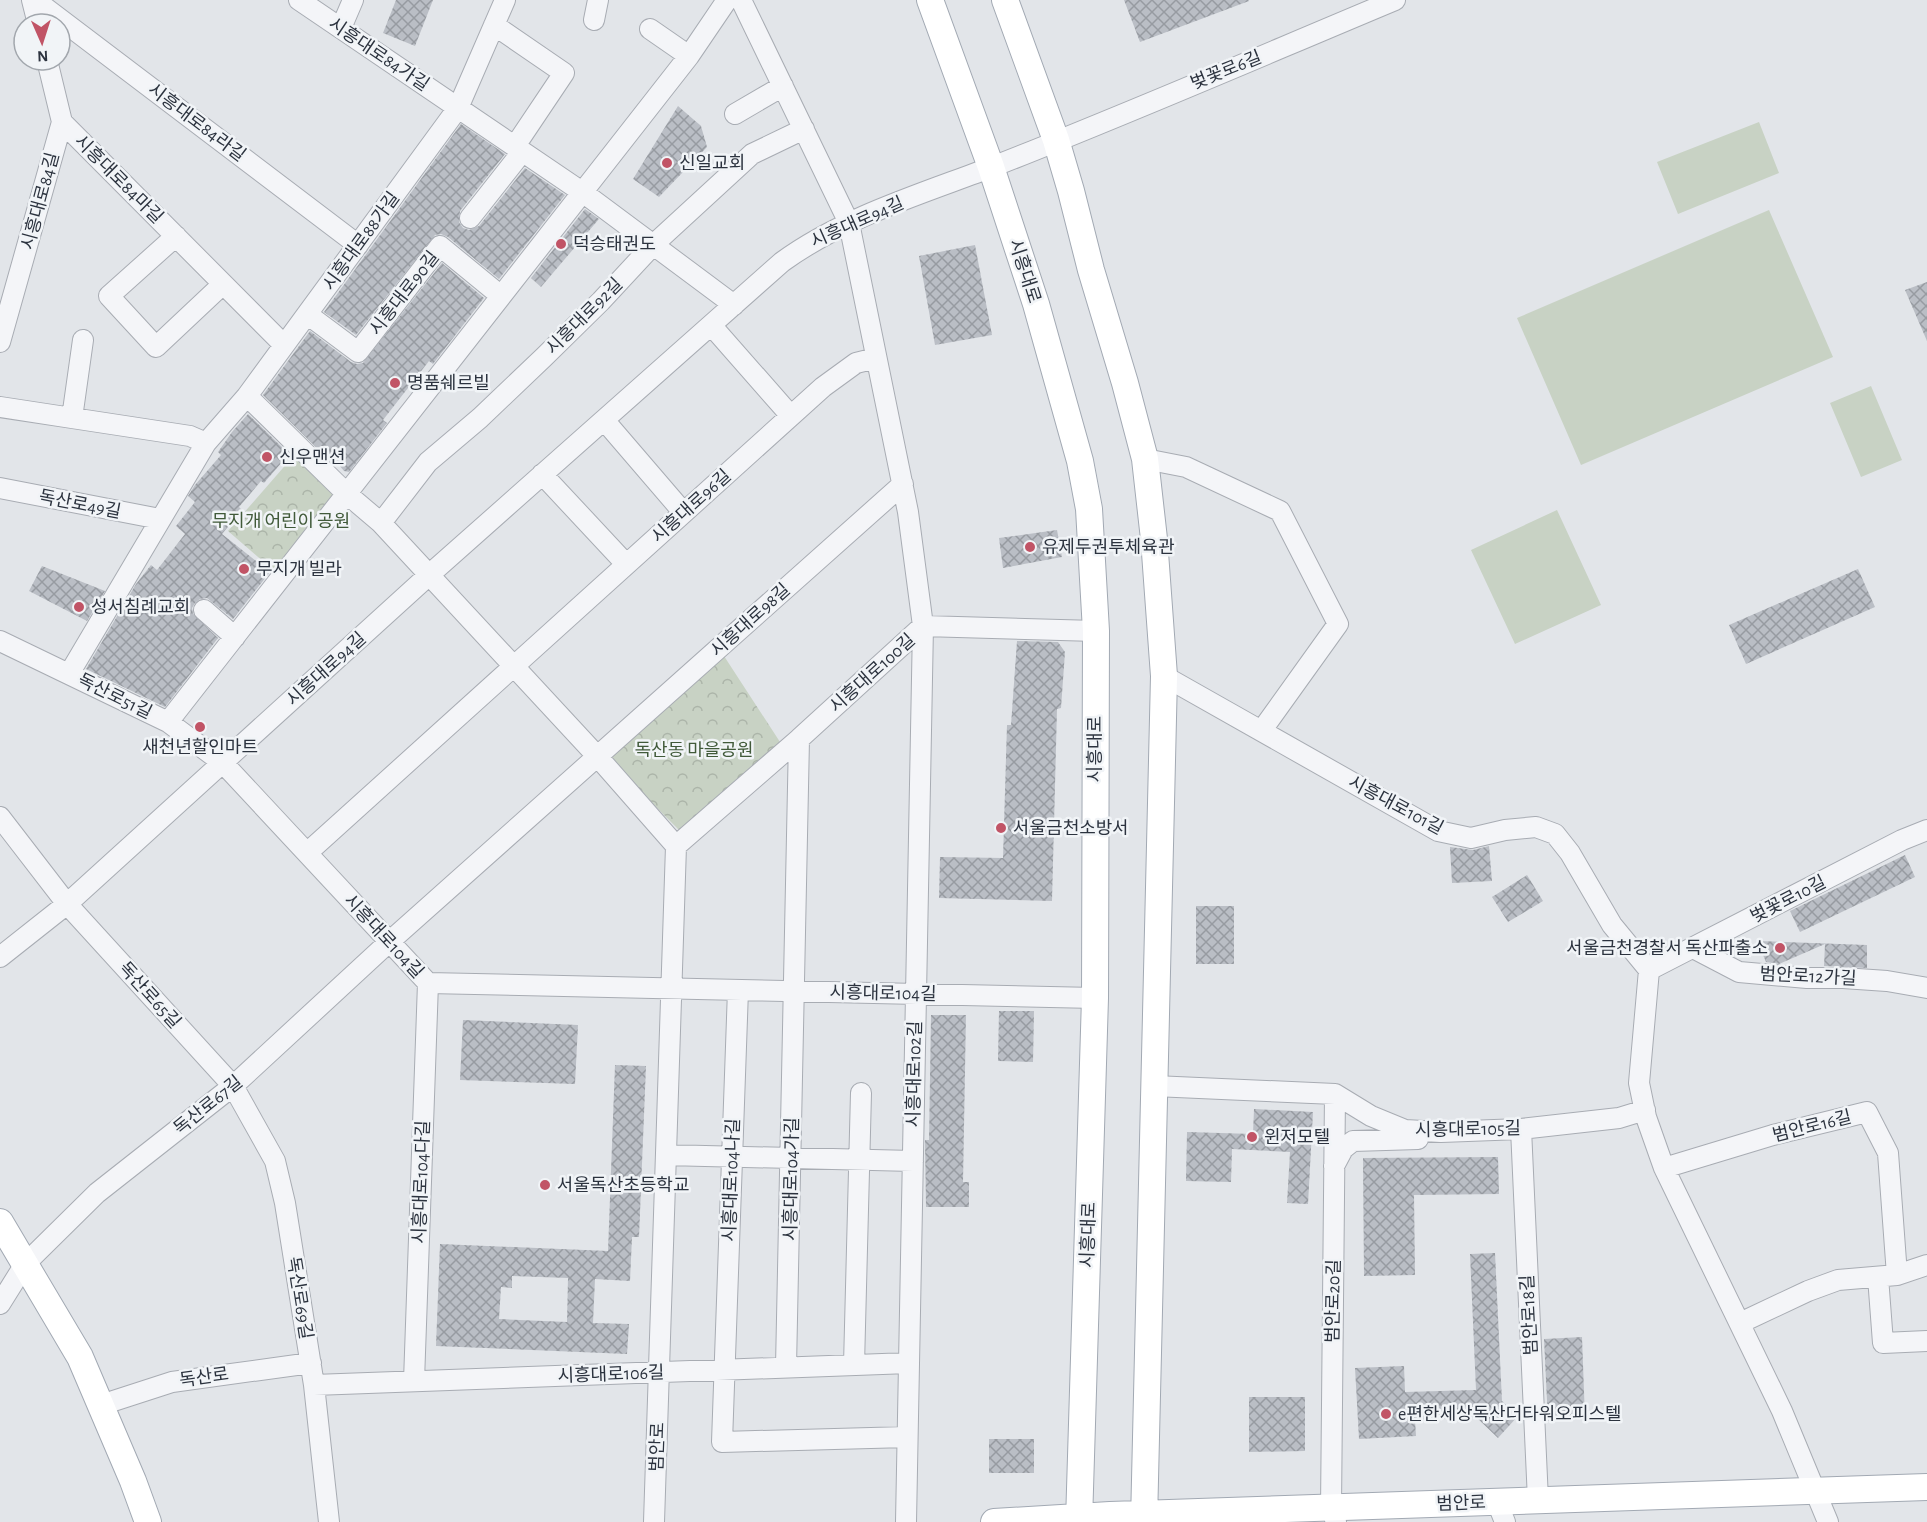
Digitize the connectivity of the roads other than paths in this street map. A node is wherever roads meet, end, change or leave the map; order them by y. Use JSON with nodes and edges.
{"nodes":[{"id":1,"x":34,"y":0,"type":"edge"},
{"id":2,"x":299,"y":0,"type":"edge"},
{"id":3,"x":353,"y":0,"type":"edge"},
{"id":4,"x":505,"y":0,"type":"edge"},
{"id":5,"x":598,"y":0,"type":"edge"},
{"id":6,"x":727,"y":0,"type":"edge"},
{"id":7,"x":741,"y":0,"type":"edge"},
{"id":8,"x":930,"y":0,"type":"edge"},
{"id":9,"x":1005,"y":0,"type":"edge"},
{"id":10,"x":1395,"y":0,"type":"edge"},
{"id":11,"x":594,"y":20,"type":"dead end"},
{"id":12,"x":494,"y":26,"type":"junction"},
{"id":13,"x":341,"y":28,"type":"junction"},
{"id":14,"x":650,"y":29,"type":"dead end"},
{"id":15,"x":689,"y":56,"type":"junction"},
{"id":16,"x":50,"y":72,"type":"edge"},
{"id":17,"x":783,"y":86,"type":"junction"},
{"id":18,"x":458,"y":108,"type":"junction"},
{"id":19,"x":735,"y":114,"type":"dead end"},
{"id":20,"x":62,"y":122,"type":"junction"},
{"id":21,"x":804,"y":129,"type":"junction"},
{"id":22,"x":1056,"y":141,"type":"junction"},
{"id":23,"x":518,"y":149,"type":"junction"},
{"id":24,"x":991,"y":167,"type":"junction"},
{"id":25,"x":582,"y":193,"type":"junction"},
{"id":26,"x":470,"y":218,"type":"dead end"},
{"id":27,"x":849,"y":223,"type":"junction"},
{"id":28,"x":176,"y":236,"type":"junction"},
{"id":29,"x":358,"y":244,"type":"junction"},
{"id":30,"x":653,"y":244,"type":"junction"},
{"id":31,"x":223,"y":284,"type":"junction"},
{"id":32,"x":7,"y":292,"type":"edge"},
{"id":33,"x":501,"y":296,"type":"junction"},
{"id":34,"x":734,"y":305,"type":"junction"},
{"id":35,"x":307,"y":314,"type":"junction"},
{"id":36,"x":711,"y":325,"type":"junction"},
{"id":37,"x":83,"y":340,"type":"dead end"},
{"id":38,"x":0,"y":342,"type":"edge"},
{"id":39,"x":284,"y":345,"type":"junction"},
{"id":40,"x":876,"y":358,"type":"junction"},
{"id":41,"x":247,"y":396,"type":"junction"},
{"id":42,"x":0,"y":407,"type":"edge"},
{"id":43,"x":791,"y":416,"type":"junction"},
{"id":44,"x":72,"y":418,"type":"junction"},
{"id":45,"x":603,"y":420,"type":"junction"},
{"id":46,"x":206,"y":443,"type":"junction"},
{"id":47,"x":1145,"y":459,"type":"junction"},
{"id":48,"x":542,"y":474,"type":"junction"},
{"id":49,"x":903,"y":484,"type":"junction"},
{"id":50,"x":0,"y":489,"type":"edge"},
{"id":51,"x":347,"y":494,"type":"junction"},
{"id":52,"x":683,"y":512,"type":"junction"},
{"id":53,"x":160,"y":519,"type":"junction"},
{"id":54,"x":381,"y":523,"type":"junction"},
{"id":55,"x":626,"y":564,"type":"junction"},
{"id":56,"x":429,"y":574,"type":"junction"},
{"id":57,"x":204,"y":610,"type":"dead end"},
{"id":58,"x":923,"y":626,"type":"junction"},
{"id":59,"x":1096,"y":631,"type":"junction"},
{"id":60,"x":235,"y":637,"type":"junction"},
{"id":61,"x":0,"y":641,"type":"edge"},
{"id":62,"x":513,"y":666,"type":"junction"},
{"id":63,"x":69,"y":674,"type":"junction"},
{"id":64,"x":1164,"y":676,"type":"junction"},
{"id":65,"x":168,"y":722,"type":"junction"},
{"id":66,"x":1262,"y":730,"type":"junction"},
{"id":67,"x":799,"y":739,"type":"junction"},
{"id":68,"x":597,"y":756,"type":"junction"},
{"id":69,"x":223,"y":763,"type":"junction"},
{"id":70,"x":0,"y":817,"type":"edge"},
{"id":71,"x":1927,"y":830,"type":"edge"},
{"id":72,"x":676,"y":846,"type":"junction"},
{"id":73,"x":307,"y":853,"type":"junction"},
{"id":74,"x":67,"y":904,"type":"junction"},
{"id":75,"x":389,"y":942,"type":"junction"},
{"id":76,"x":1693,"y":948,"type":"junction"},
{"id":77,"x":0,"y":957,"type":"edge"},
{"id":78,"x":1649,"y":970,"type":"junction"},
{"id":79,"x":428,"y":983,"type":"junction"},
{"id":80,"x":672,"y":988,"type":"junction"},
{"id":81,"x":1927,"y":988,"type":"edge"},
{"id":82,"x":738,"y":990,"type":"junction"},
{"id":83,"x":795,"y":991,"type":"junction"},
{"id":84,"x":916,"y":994,"type":"junction"},
{"id":85,"x":1095,"y":998,"type":"junction"},
{"id":86,"x":233,"y":1086,"type":"junction"},
{"id":87,"x":1154,"y":1086,"type":"junction"},
{"id":88,"x":861,"y":1093,"type":"dead end"},
{"id":89,"x":1335,"y":1094,"type":"junction"},
{"id":90,"x":1645,"y":1110,"type":"junction"},
{"id":91,"x":1521,"y":1129,"type":"junction"},
{"id":92,"x":1441,"y":1132,"type":"junction"},
{"id":93,"x":666,"y":1155,"type":"junction"},
{"id":94,"x":732,"y":1156,"type":"junction"},
{"id":95,"x":791,"y":1158,"type":"junction"},
{"id":96,"x":860,"y":1160,"type":"junction"},
{"id":97,"x":913,"y":1161,"type":"junction"},
{"id":98,"x":1334,"y":1166,"type":"junction"},
{"id":99,"x":1664,"y":1168,"type":"junction"},
{"id":100,"x":0,"y":1222,"type":"edge"},
{"id":101,"x":25,"y":1264,"type":"junction"},
{"id":102,"x":1927,"y":1265,"type":"edge"},
{"id":103,"x":1887,"y":1276,"type":"junction"},
{"id":104,"x":0,"y":1304,"type":"edge"},
{"id":105,"x":1740,"y":1323,"type":"junction"},
{"id":106,"x":1927,"y":1341,"type":"edge"},
{"id":107,"x":311,"y":1363,"type":"junction"},
{"id":108,"x":909,"y":1363,"type":"junction"},
{"id":109,"x":854,"y":1365,"type":"junction"},
{"id":110,"x":786,"y":1367,"type":"junction"},
{"id":111,"x":725,"y":1370,"type":"junction"},
{"id":112,"x":659,"y":1372,"type":"junction"},
{"id":113,"x":414,"y":1381,"type":"junction"},
{"id":114,"x":314,"y":1384,"type":"junction"},
{"id":115,"x":101,"y":1405,"type":"junction"},
{"id":116,"x":907,"y":1437,"type":"junction"},
{"id":117,"x":1927,"y":1487,"type":"edge"},
{"id":118,"x":1815,"y":1491,"type":"junction"},
{"id":119,"x":1538,"y":1500,"type":"junction"},
{"id":120,"x":1501,"y":1512,"type":"edge"},
{"id":121,"x":1333,"y":1515,"type":"edge"},
{"id":122,"x":1144,"y":1518,"type":"edge"},
{"id":123,"x":1079,"y":1519,"type":"edge"},
{"id":124,"x":148,"y":1522,"type":"edge"},
{"id":125,"x":329,"y":1522,"type":"edge"},
{"id":126,"x":654,"y":1522,"type":"edge"},
{"id":127,"x":906,"y":1522,"type":"edge"},
{"id":128,"x":994,"y":1522,"type":"edge"},
{"id":129,"x":1828,"y":1522,"type":"edge"}],
"edges":[{"from":1,"to":29,"type":"street","name":"시흥대로84라길"},
{"from":2,"to":13,"type":"street","name":"시흥대로84가길"},
{"from":3,"to":13,"type":"street"},
{"from":4,"to":12,"type":"street","name":"시흥대로88가길"},
{"from":5,"to":11,"type":"street"},
{"from":6,"to":15,"type":"street"},
{"from":7,"to":17,"type":"street"},
{"from":8,"to":24,"type":"main road","name":"시흥대로"},
{"from":9,"to":22,"type":"main road"},
{"from":10,"to":22,"type":"street","name":"벚꽃로6길"},
{"from":12,"to":18,"type":"street","name":"시흥대로88가길"},
{"from":12,"to":23,"type":"street"},
{"from":13,"to":18,"type":"street","name":"시흥대로84가길"},
{"from":14,"to":15,"type":"street"},
{"from":15,"to":25,"type":"street"},
{"from":16,"to":20,"type":"street","name":"시흥대로84길"},
{"from":17,"to":19,"type":"street"},
{"from":17,"to":21,"type":"street"},
{"from":18,"to":23,"type":"street"},
{"from":18,"to":29,"type":"street","name":"시흥대로88가길"},
{"from":20,"to":28,"type":"street","name":"시흥대로84마길"},
{"from":20,"to":32,"type":"street","name":"시흥대로84길"},
{"from":21,"to":27,"type":"street"},
{"from":21,"to":30,"type":"street","name":"시흥대로92길"},
{"from":22,"to":24,"type":"street","name":"벚꽃로6길"},
{"from":22,"to":47,"type":"main road"},
{"from":23,"to":25,"type":"street"},
{"from":23,"to":26,"type":"street"},
{"from":24,"to":27,"type":"street","name":"시흥대로94길"},
{"from":24,"to":59,"type":"main road","name":"시흥대로"},
{"from":25,"to":30,"type":"street"},
{"from":25,"to":33,"type":"street"},
{"from":27,"to":34,"type":"street","name":"시흥대로94길"},
{"from":27,"to":40,"type":"street"},
{"from":28,"to":31,"type":"street","name":"시흥대로84마길"},
{"from":28,"to":31,"type":"street","name":"시흥대로84마길"},
{"from":29,"to":35,"type":"street","name":"시흥대로88가길"},
{"from":30,"to":34,"type":"street"},
{"from":30,"to":54,"type":"street","name":"시흥대로92길"},
{"from":31,"to":39,"type":"street","name":"시흥대로84마길"},
{"from":32,"to":38,"type":"street","name":"시흥대로84길"},
{"from":33,"to":35,"type":"street","name":"시흥대로90길"},
{"from":33,"to":51,"type":"street"},
{"from":34,"to":36,"type":"street","name":"시흥대로94길"},
{"from":35,"to":39,"type":"street","name":"시흥대로88가길"},
{"from":36,"to":43,"type":"street"},
{"from":36,"to":45,"type":"street","name":"시흥대로94길"},
{"from":37,"to":44,"type":"street"},
{"from":39,"to":41,"type":"street","name":"시흥대로88가길"},
{"from":40,"to":43,"type":"street","name":"시흥대로96길"},
{"from":40,"to":49,"type":"street"},
{"from":41,"to":46,"type":"street","name":"시흥대로88가길"},
{"from":41,"to":51,"type":"street"},
{"from":42,"to":44,"type":"street"},
{"from":43,"to":52,"type":"street","name":"시흥대로96길"},
{"from":44,"to":46,"type":"street"},
{"from":45,"to":48,"type":"street","name":"시흥대로94길"},
{"from":45,"to":52,"type":"street"},
{"from":46,"to":53,"type":"street","name":"시흥대로88가길"},
{"from":47,"to":64,"type":"main road"},
{"from":47,"to":66,"type":"street"},
{"from":48,"to":55,"type":"street"},
{"from":48,"to":56,"type":"street","name":"시흥대로94길"},
{"from":49,"to":58,"type":"street"},
{"from":49,"to":68,"type":"street","name":"시흥대로98길"},
{"from":50,"to":53,"type":"street","name":"독산로49길"},
{"from":51,"to":54,"type":"street"},
{"from":51,"to":60,"type":"street"},
{"from":52,"to":55,"type":"street","name":"시흥대로96길"},
{"from":53,"to":63,"type":"street","name":"시흥대로88가길"},
{"from":54,"to":56,"type":"street"},
{"from":55,"to":62,"type":"street","name":"시흥대로96길"},
{"from":56,"to":62,"type":"street"},
{"from":56,"to":69,"type":"street","name":"시흥대로94길"},
{"from":57,"to":60,"type":"street"},
{"from":58,"to":59,"type":"street","name":"시흥대로100길"},
{"from":58,"to":67,"type":"street","name":"시흥대로100길"},
{"from":58,"to":84,"type":"street","name":"시흥대로102길"},
{"from":59,"to":85,"type":"main road","name":"시흥대로"},
{"from":60,"to":65,"type":"street"},
{"from":61,"to":63,"type":"street","name":"독산로51길"},
{"from":62,"to":68,"type":"street"},
{"from":62,"to":73,"type":"street","name":"시흥대로96길"},
{"from":63,"to":65,"type":"street","name":"독산로51길"},
{"from":64,"to":66,"type":"street","name":"시흥대로101길"},
{"from":64,"to":87,"type":"main road"},
{"from":65,"to":69,"type":"street","name":"독산로51길"},
{"from":66,"to":78,"type":"street","name":"시흥대로101길"},
{"from":67,"to":72,"type":"street","name":"시흥대로100길"},
{"from":67,"to":83,"type":"street"},
{"from":68,"to":72,"type":"street"},
{"from":68,"to":75,"type":"street","name":"시흥대로98길"},
{"from":69,"to":73,"type":"street","name":"시흥대로104길"},
{"from":69,"to":74,"type":"street"},
{"from":70,"to":74,"type":"street","name":"독산로65길"},
{"from":71,"to":76,"type":"street","name":"벚꽃로10길"},
{"from":72,"to":80,"type":"street"},
{"from":73,"to":75,"type":"street","name":"시흥대로104길"},
{"from":74,"to":77,"type":"street"},
{"from":74,"to":86,"type":"street","name":"독산로65길"},
{"from":75,"to":79,"type":"street","name":"시흥대로104길"},
{"from":75,"to":86,"type":"street","name":"독산로67길"},
{"from":76,"to":78,"type":"street","name":"벚꽃로10길"},
{"from":76,"to":81,"type":"street","name":"범안로12가길"},
{"from":78,"to":90,"type":"street"},
{"from":79,"to":80,"type":"street","name":"시흥대로104길"},
{"from":79,"to":113,"type":"street","name":"시흥대로104다길"},
{"from":80,"to":82,"type":"street","name":"시흥대로104길"},
{"from":80,"to":93,"type":"street"},
{"from":82,"to":83,"type":"street","name":"시흥대로104길"},
{"from":82,"to":94,"type":"street","name":"시흥대로104나길"},
{"from":83,"to":84,"type":"street","name":"시흥대로104길"},
{"from":83,"to":95,"type":"street","name":"시흥대로104가길"},
{"from":84,"to":85,"type":"street","name":"시흥대로104길"},
{"from":84,"to":97,"type":"street","name":"시흥대로102길"},
{"from":85,"to":123,"type":"main road","name":"시흥대로"},
{"from":86,"to":101,"type":"street","name":"독산로67길"},
{"from":86,"to":107,"type":"street","name":"독산로69길"},
{"from":87,"to":89,"type":"street","name":"시흥대로105길"},
{"from":87,"to":122,"type":"main road"},
{"from":88,"to":96,"type":"street"},
{"from":89,"to":92,"type":"street","name":"시흥대로105길"},
{"from":89,"to":98,"type":"street","name":"범안로20길"},
{"from":90,"to":91,"type":"street","name":"시흥대로105길"},
{"from":90,"to":99,"type":"street"},
{"from":91,"to":92,"type":"street","name":"시흥대로105길"},
{"from":91,"to":119,"type":"street","name":"범안로18길"},
{"from":92,"to":98,"type":"street"},
{"from":93,"to":94,"type":"street"},
{"from":93,"to":112,"type":"street"},
{"from":94,"to":95,"type":"street"},
{"from":94,"to":111,"type":"street","name":"시흥대로104나길"},
{"from":95,"to":96,"type":"street"},
{"from":95,"to":110,"type":"street","name":"시흥대로104가길"},
{"from":96,"to":97,"type":"street"},
{"from":96,"to":109,"type":"street"},
{"from":97,"to":108,"type":"street","name":"시흥대로102길"},
{"from":98,"to":121,"type":"street","name":"범안로20길"},
{"from":99,"to":103,"type":"street","name":"범안로16길"},
{"from":99,"to":105,"type":"street"},
{"from":100,"to":101,"type":"main road"},
{"from":101,"to":104,"type":"street","name":"독산로67길"},
{"from":101,"to":115,"type":"main road"},
{"from":102,"to":103,"type":"street"},
{"from":103,"to":105,"type":"street"},
{"from":103,"to":106,"type":"street"},
{"from":105,"to":118,"type":"street"},
{"from":107,"to":114,"type":"street","name":"독산로69길"},
{"from":107,"to":115,"type":"street","name":"독산로"},
{"from":108,"to":109,"type":"street","name":"시흥대로106길"},
{"from":108,"to":116,"type":"street","name":"시흥대로102길"},
{"from":109,"to":110,"type":"street","name":"시흥대로106길"},
{"from":110,"to":111,"type":"street","name":"시흥대로106길"},
{"from":111,"to":112,"type":"street","name":"시흥대로106길"},
{"from":111,"to":116,"type":"street","name":"시흥대로104나길"},
{"from":112,"to":113,"type":"street","name":"시흥대로106길"},
{"from":112,"to":126,"type":"street","name":"범안로"},
{"from":113,"to":114,"type":"street","name":"시흥대로106길"},
{"from":114,"to":125,"type":"street","name":"독산로69길"},
{"from":115,"to":124,"type":"main road"},
{"from":116,"to":127,"type":"street","name":"시흥대로102길"},
{"from":117,"to":118,"type":"main road","name":"범안로"},
{"from":118,"to":119,"type":"main road","name":"범안로"},
{"from":118,"to":129,"type":"street"},
{"from":119,"to":120,"type":"main road","name":"범안로"},
{"from":120,"to":121,"type":"main road","name":"범안로"},
{"from":121,"to":122,"type":"main road","name":"범안로"},
{"from":122,"to":123,"type":"main road","name":"범안로"},
{"from":123,"to":128,"type":"main road","name":"범안로"}]}
